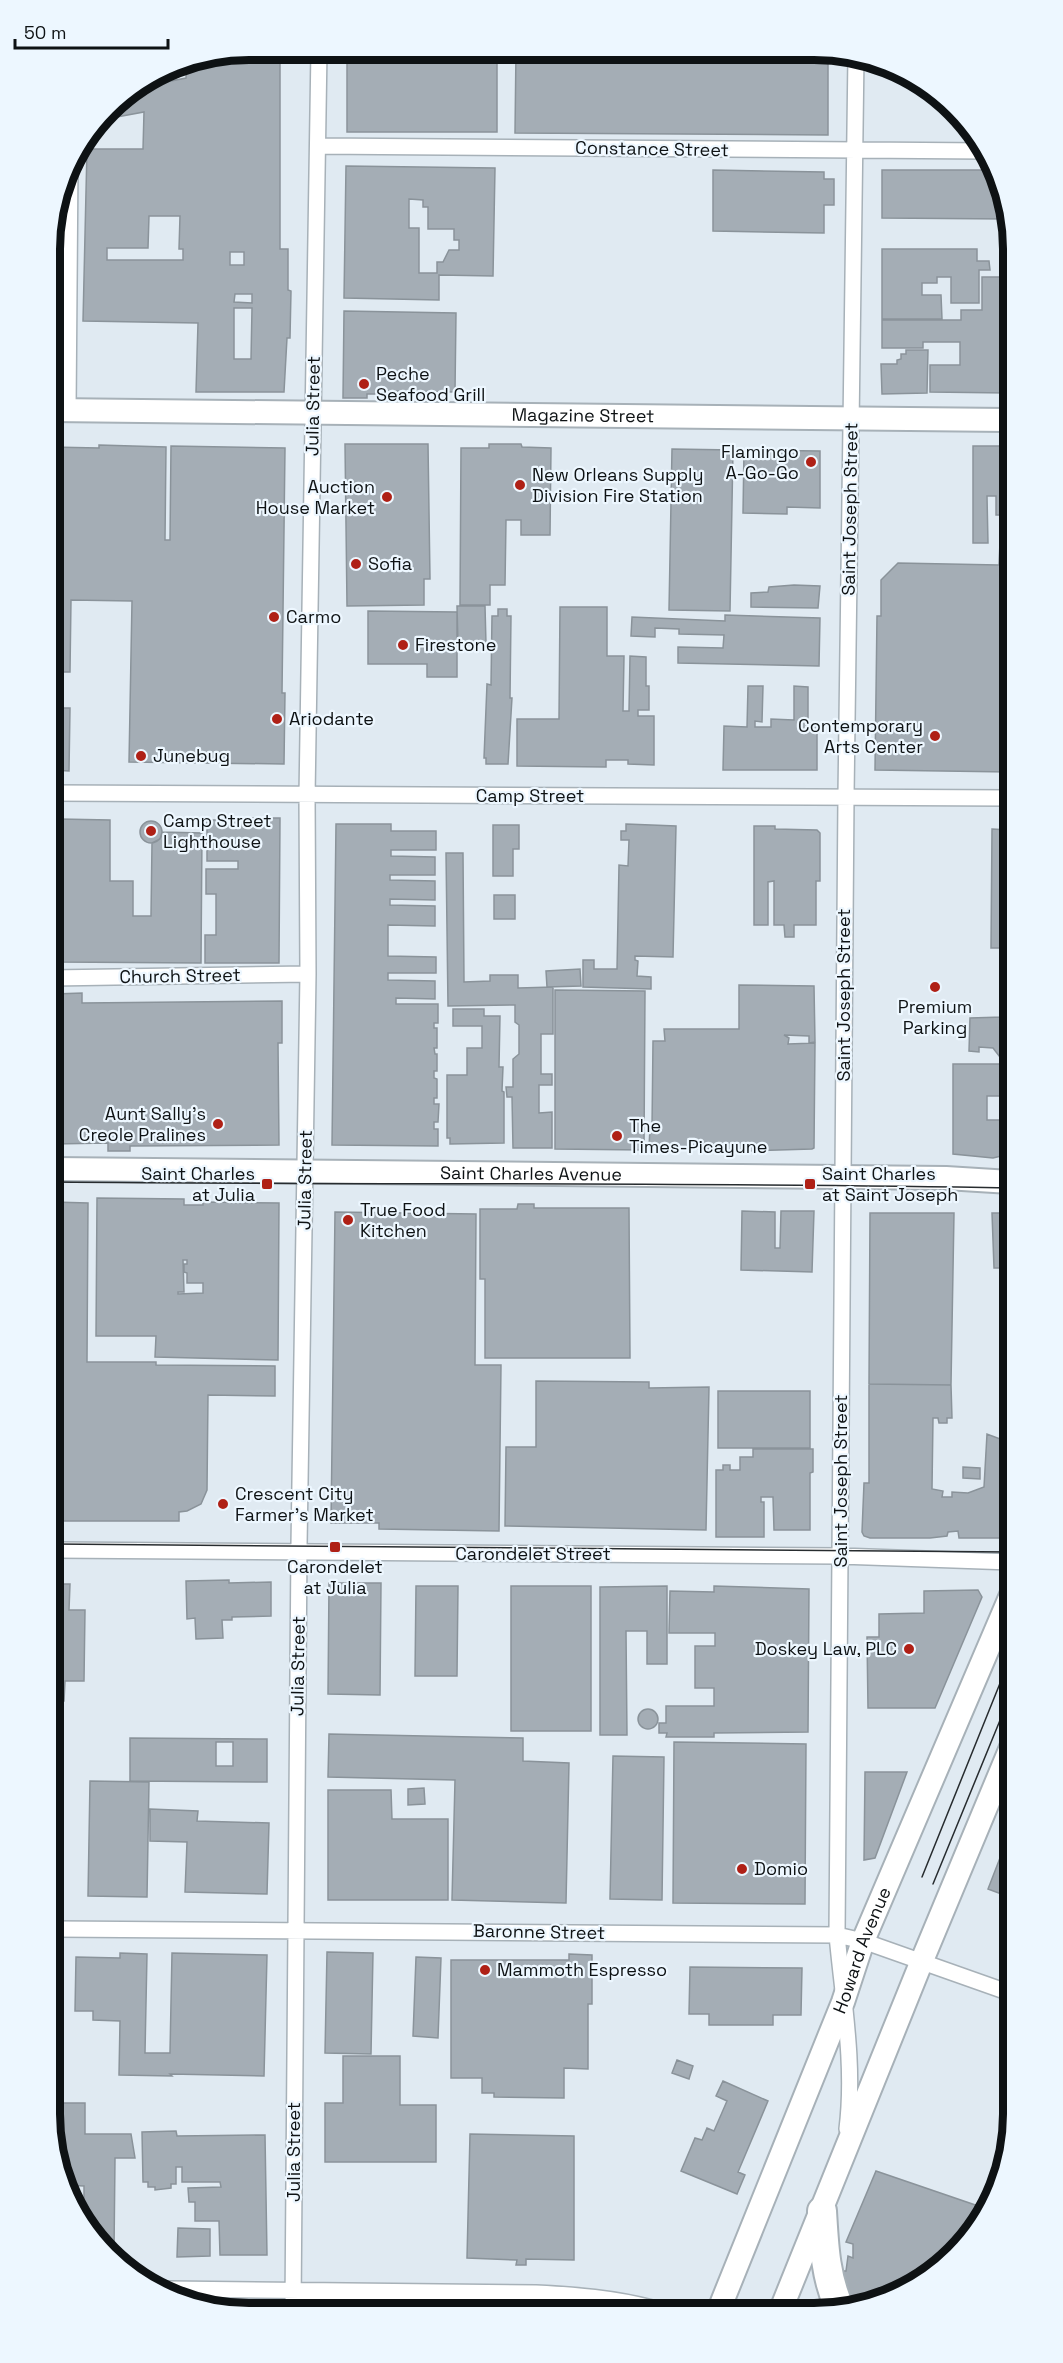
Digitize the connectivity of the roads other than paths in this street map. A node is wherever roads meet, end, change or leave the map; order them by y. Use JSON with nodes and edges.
{"nodes":[{"id":1,"x":319,"y":60,"type":"edge"},
{"id":2,"x":856,"y":65,"type":"edge"},
{"id":3,"x":318,"y":146,"type":"junction"},
{"id":4,"x":855,"y":151,"type":"junction"},
{"id":5,"x":976,"y":151,"type":"edge"},
{"id":6,"x":69,"y":192,"type":"edge"},
{"id":7,"x":60,"y":387,"type":"edge"},
{"id":8,"x":60,"y":410,"type":"edge"},
{"id":9,"x":313,"y":411,"type":"junction"},
{"id":10,"x":852,"y":419,"type":"junction"},
{"id":11,"x":1003,"y":420,"type":"edge"},
{"id":12,"x":60,"y":794,"type":"edge"},
{"id":13,"x":307,"y":796,"type":"junction"},
{"id":14,"x":846,"y":796,"type":"junction"},
{"id":15,"x":1003,"y":798,"type":"edge"},
{"id":16,"x":308,"y":974,"type":"junction"},
{"id":17,"x":60,"y":978,"type":"edge"},
{"id":18,"x":60,"y":1168,"type":"edge"},
{"id":19,"x":305,"y":1171,"type":"junction"},
{"id":20,"x":843,"y":1177,"type":"junction"},
{"id":21,"x":1003,"y":1182,"type":"edge"},
{"id":22,"x":60,"y":1550,"type":"edge"},
{"id":23,"x":300,"y":1553,"type":"junction"},
{"id":24,"x":840,"y":1556,"type":"junction"},
{"id":25,"x":1003,"y":1562,"type":"edge"},
{"id":26,"x":1003,"y":1614,"type":"edge"},
{"id":27,"x":1003,"y":1767,"type":"edge"},
{"id":28,"x":60,"y":1929,"type":"edge"},
{"id":29,"x":296,"y":1930,"type":"junction"},
{"id":30,"x":837,"y":1935,"type":"junction"},
{"id":31,"x":863,"y":1941,"type":"junction"},
{"id":32,"x":921,"y":1963,"type":"junction"},
{"id":33,"x":1003,"y":1991,"type":"edge"},
{"id":34,"x":843,"y":2002,"type":"junction"},
{"id":35,"x":845,"y":2153,"type":"junction"},
{"id":36,"x":822,"y":2211,"type":"junction"},
{"id":37,"x":178,"y":2289,"type":"edge"},
{"id":38,"x":293,"y":2292,"type":"junction"},
{"id":39,"x":836,"y":2301,"type":"edge"},
{"id":40,"x":293,"y":2303,"type":"edge"},
{"id":41,"x":633,"y":2303,"type":"edge"},
{"id":42,"x":722,"y":2303,"type":"edge"},
{"id":43,"x":784,"y":2303,"type":"edge"}],
"edges":[{"from":1,"to":3,"type":"street","name":"Julia Street"},
{"from":2,"to":4,"type":"street","name":"Saint Joseph Street"},
{"from":3,"to":4,"type":"street","name":"Constance Street"},
{"from":3,"to":9,"type":"street","name":"Julia Street"},
{"from":4,"to":5,"type":"street","name":"Constance Street"},
{"from":4,"to":10,"type":"street","name":"Saint Joseph Street"},
{"from":6,"to":7,"type":"street"},
{"from":8,"to":9,"type":"street","name":"Magazine Street"},
{"from":9,"to":10,"type":"street","name":"Magazine Street"},
{"from":9,"to":13,"type":"street","name":"Julia Street"},
{"from":10,"to":11,"type":"street","name":"Magazine Street"},
{"from":10,"to":14,"type":"street","name":"Saint Joseph Street"},
{"from":12,"to":13,"type":"street","name":"Camp Street"},
{"from":13,"to":14,"type":"street","name":"Camp Street"},
{"from":13,"to":16,"type":"street","name":"Julia Street"},
{"from":14,"to":15,"type":"street","name":"Camp Street"},
{"from":14,"to":20,"type":"street","name":"Saint Joseph Street"},
{"from":16,"to":17,"type":"street","name":"Church Street"},
{"from":16,"to":19,"type":"street","name":"Julia Street"},
{"from":18,"to":19,"type":"street","name":"Saint Charles Avenue"},
{"from":19,"to":20,"type":"street","name":"Saint Charles Avenue"},
{"from":19,"to":23,"type":"street","name":"Julia Street"},
{"from":20,"to":21,"type":"street","name":"Saint Charles Avenue"},
{"from":20,"to":24,"type":"street","name":"Saint Joseph Street"},
{"from":22,"to":23,"type":"street","name":"Carondelet Street"},
{"from":23,"to":24,"type":"street","name":"Carondelet Street"},
{"from":23,"to":29,"type":"street","name":"Julia Street"},
{"from":24,"to":25,"type":"street","name":"Carondelet Street"},
{"from":24,"to":30,"type":"street","name":"Saint Joseph Street"},
{"from":26,"to":31,"type":"street","name":"Howard Avenue"},
{"from":27,"to":32,"type":"street"},
{"from":28,"to":29,"type":"street","name":"Baronne Street"},
{"from":29,"to":30,"type":"street","name":"Baronne Street"},
{"from":29,"to":38,"type":"street","name":"Julia Street"},
{"from":30,"to":31,"type":"street","name":"Baronne Street"},
{"from":30,"to":34,"type":"street","name":"Saint Joseph Street"},
{"from":31,"to":32,"type":"street","name":"Baronne Street"},
{"from":31,"to":34,"type":"street","name":"Howard Avenue"},
{"from":32,"to":33,"type":"street","name":"Baronne Street"},
{"from":32,"to":35,"type":"street"},
{"from":34,"to":35,"type":"street","name":"Saint Joseph Street"},
{"from":34,"to":42,"type":"street","name":"Howard Avenue"},
{"from":35,"to":36,"type":"street"},
{"from":36,"to":39,"type":"highway"},
{"from":36,"to":43,"type":"street"},
{"from":37,"to":38,"type":"street"},
{"from":38,"to":40,"type":"street","name":"Julia Street"},
{"from":38,"to":41,"type":"street"}]}
